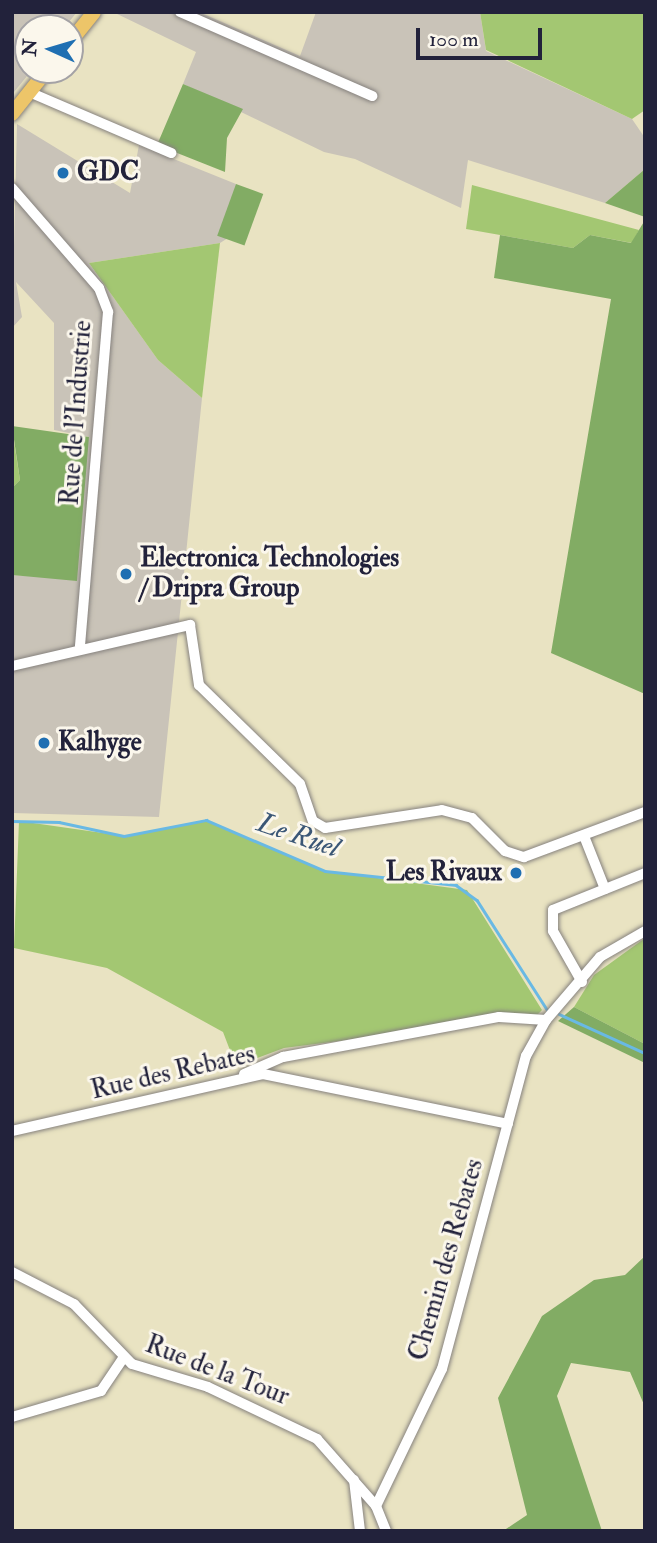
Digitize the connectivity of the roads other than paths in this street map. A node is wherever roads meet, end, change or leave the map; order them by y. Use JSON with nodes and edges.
{"nodes":[{"id":1,"x":180,"y":12,"type":"edge"},
{"id":2,"x":36,"y":84,"type":"edge"},
{"id":3,"x":26,"y":96,"type":"junction"},
{"id":4,"x":372,"y":96,"type":"dead end"},
{"id":5,"x":12,"y":114,"type":"edge"},
{"id":6,"x":12,"y":123,"type":"edge"},
{"id":7,"x":171,"y":153,"type":"dead end"},
{"id":8,"x":12,"y":188,"type":"edge"},
{"id":9,"x":12,"y":195,"type":"edge"},
{"id":10,"x":30,"y":211,"type":"junction"},
{"id":11,"x":80,"y":647,"type":"junction"},
{"id":12,"x":12,"y":666,"type":"edge"},
{"id":13,"x":645,"y":812,"type":"edge"},
{"id":14,"x":584,"y":836,"type":"junction"},
{"id":15,"x":645,"y":873,"type":"edge"},
{"id":16,"x":605,"y":889,"type":"junction"},
{"id":17,"x":645,"y":932,"type":"edge"},
{"id":18,"x":582,"y":982,"type":"junction"},
{"id":19,"x":546,"y":1020,"type":"junction"},
{"id":20,"x":238,"y":1077,"type":"junction"},
{"id":21,"x":508,"y":1124,"type":"junction"},
{"id":22,"x":12,"y":1132,"type":"edge"},
{"id":23,"x":12,"y":1272,"type":"edge"},
{"id":24,"x":123,"y":1358,"type":"junction"},
{"id":25,"x":12,"y":1417,"type":"edge"},
{"id":26,"x":354,"y":1477,"type":"junction"},
{"id":27,"x":376,"y":1506,"type":"junction"},
{"id":28,"x":360,"y":1531,"type":"edge"},
{"id":29,"x":386,"y":1531,"type":"edge"}],
"edges":[{"from":1,"to":4,"type":"street"},
{"from":2,"to":3,"type":"main road"},
{"from":3,"to":5,"type":"main road"},
{"from":3,"to":6,"type":"main road"},
{"from":3,"to":7,"type":"street"},
{"from":8,"to":10,"type":"street","name":"Rue de l'Industrie"},
{"from":9,"to":10,"type":"street","name":"Rue de l'Industrie"},
{"from":10,"to":11,"type":"street","name":"Rue de l'Industrie"},
{"from":11,"to":12,"type":"street"},
{"from":11,"to":14,"type":"street"},
{"from":13,"to":14,"type":"street"},
{"from":14,"to":16,"type":"street"},
{"from":15,"to":16,"type":"street"},
{"from":16,"to":18,"type":"street"},
{"from":17,"to":18,"type":"street","name":"Chemin des Rebates"},
{"from":18,"to":19,"type":"street","name":"Chemin des Rebates"},
{"from":19,"to":20,"type":"street"},
{"from":19,"to":21,"type":"street","name":"Chemin des Rebates"},
{"from":20,"to":21,"type":"street","name":"Rue des Rebates"},
{"from":20,"to":22,"type":"street","name":"Rue des Rebates"},
{"from":21,"to":27,"type":"street","name":"Chemin des Rebates"},
{"from":23,"to":24,"type":"street","name":"Rue de la Tour"},
{"from":24,"to":25,"type":"street"},
{"from":24,"to":26,"type":"street","name":"Rue de la Tour"},
{"from":26,"to":27,"type":"street","name":"Rue de la Tour"},
{"from":26,"to":28,"type":"street"},
{"from":27,"to":29,"type":"street","name":"Rue de la Tour"}]}
